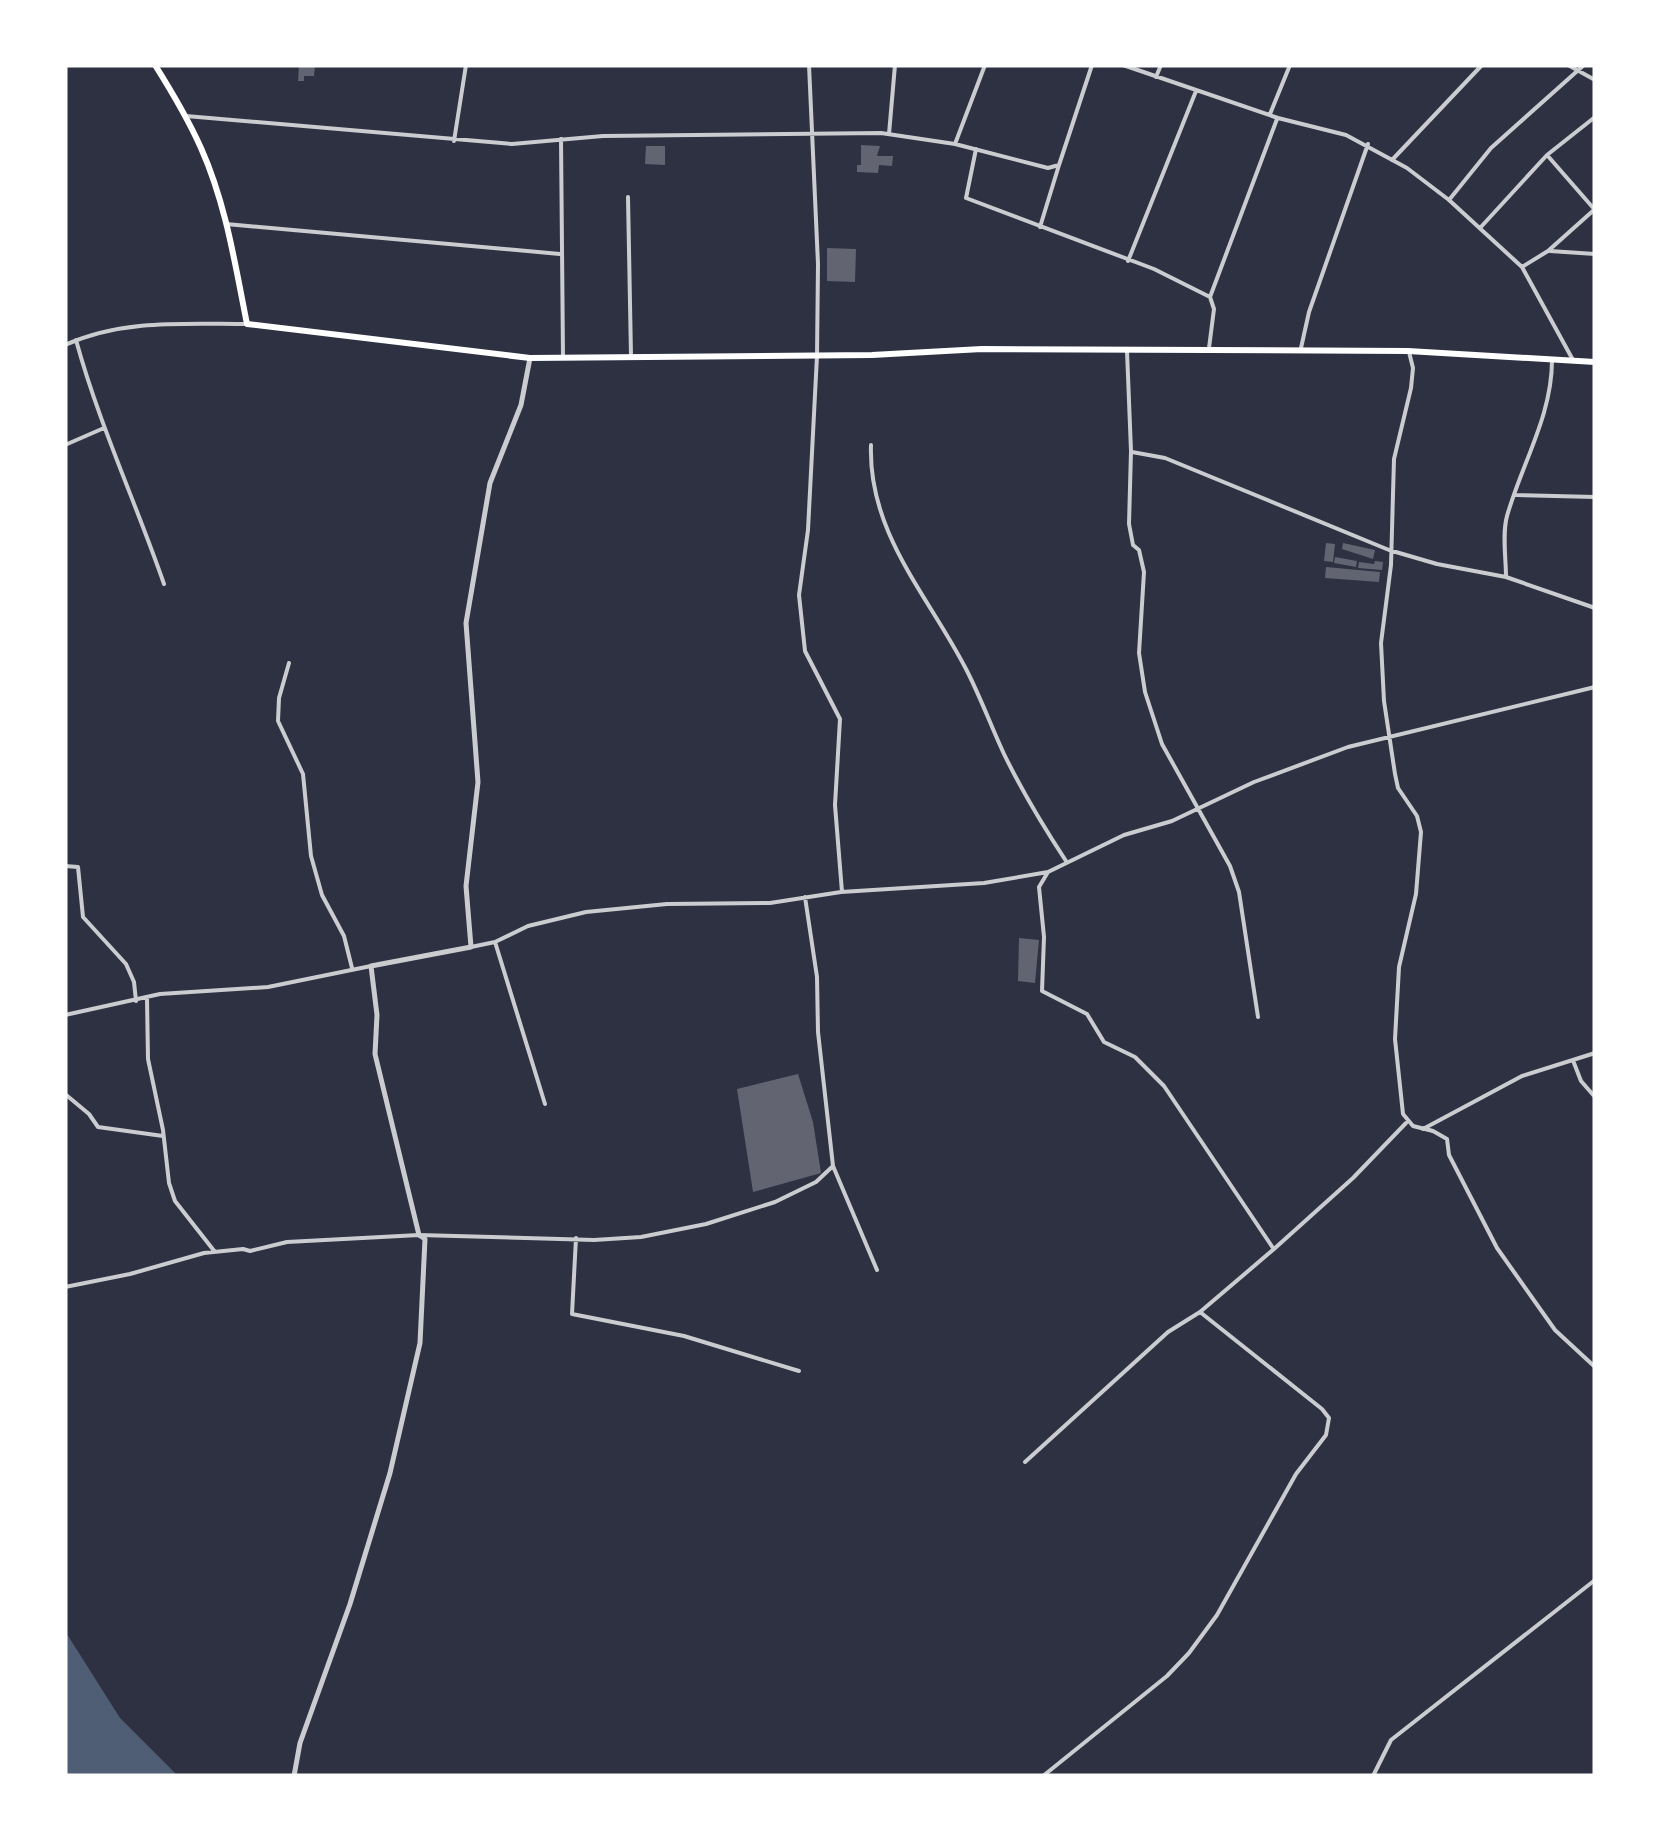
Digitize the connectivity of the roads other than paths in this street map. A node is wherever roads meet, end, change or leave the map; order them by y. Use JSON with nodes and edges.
{"nodes":[{"id":1,"x":155,"y":65,"type":"edge"},
{"id":2,"x":466,"y":65,"type":"edge"},
{"id":3,"x":809,"y":65,"type":"edge"},
{"id":4,"x":896,"y":65,"type":"edge"},
{"id":5,"x":986,"y":65,"type":"edge"},
{"id":6,"x":1092,"y":65,"type":"edge"},
{"id":7,"x":1123,"y":65,"type":"edge"},
{"id":8,"x":1161,"y":65,"type":"edge"},
{"id":9,"x":1290,"y":65,"type":"edge"},
{"id":10,"x":1482,"y":65,"type":"edge"},
{"id":11,"x":1568,"y":65,"type":"edge"},
{"id":12,"x":1584,"y":65,"type":"edge"},
{"id":13,"x":1574,"y":70,"type":"junction"},
{"id":14,"x":1156,"y":77,"type":"junction"},
{"id":15,"x":1595,"y":80,"type":"edge"},
{"id":16,"x":1196,"y":91,"type":"junction"},
{"id":17,"x":1270,"y":114,"type":"junction"},
{"id":18,"x":186,"y":116,"type":"junction"},
{"id":19,"x":1595,"y":117,"type":"edge"},
{"id":20,"x":1278,"y":118,"type":"junction"},
{"id":21,"x":813,"y":134,"type":"junction"},
{"id":22,"x":890,"y":134,"type":"junction"},
{"id":23,"x":561,"y":139,"type":"junction"},
{"id":24,"x":454,"y":141,"type":"junction"},
{"id":25,"x":955,"y":144,"type":"junction"},
{"id":26,"x":1368,"y":144,"type":"junction"},
{"id":27,"x":976,"y":149,"type":"junction"},
{"id":28,"x":1547,"y":154,"type":"junction"},
{"id":29,"x":1392,"y":160,"type":"junction"},
{"id":30,"x":1059,"y":164,"type":"junction"},
{"id":31,"x":628,"y":197,"type":"dead end"},
{"id":32,"x":1449,"y":200,"type":"junction"},
{"id":33,"x":1595,"y":209,"type":"edge"},
{"id":34,"x":226,"y":224,"type":"junction"},
{"id":35,"x":1040,"y":228,"type":"junction"},
{"id":36,"x":1480,"y":228,"type":"junction"},
{"id":37,"x":1548,"y":250,"type":"junction"},
{"id":38,"x":560,"y":254,"type":"junction"},
{"id":39,"x":1595,"y":254,"type":"edge"},
{"id":40,"x":1128,"y":260,"type":"junction"},
{"id":41,"x":1522,"y":267,"type":"junction"},
{"id":42,"x":1210,"y":296,"type":"junction"},
{"id":43,"x":247,"y":324,"type":"junction"},
{"id":44,"x":76,"y":340,"type":"junction"},
{"id":45,"x":65,"y":345,"type":"edge"},
{"id":46,"x":1300,"y":350,"type":"junction"},
{"id":47,"x":1126,"y":351,"type":"junction"},
{"id":48,"x":1408,"y":351,"type":"junction"},
{"id":49,"x":1208,"y":352,"type":"junction"},
{"id":50,"x":631,"y":356,"type":"junction"},
{"id":51,"x":817,"y":356,"type":"junction"},
{"id":52,"x":563,"y":357,"type":"junction"},
{"id":53,"x":530,"y":358,"type":"junction"},
{"id":54,"x":1552,"y":360,"type":"junction"},
{"id":55,"x":1573,"y":360,"type":"junction"},
{"id":56,"x":1595,"y":362,"type":"edge"},
{"id":57,"x":104,"y":428,"type":"junction"},
{"id":58,"x":65,"y":445,"type":"edge"},
{"id":59,"x":871,"y":445,"type":"dead end"},
{"id":60,"x":1131,"y":452,"type":"junction"},
{"id":61,"x":1516,"y":494,"type":"junction"},
{"id":62,"x":1595,"y":497,"type":"edge"},
{"id":63,"x":1389,"y":550,"type":"junction"},
{"id":64,"x":1506,"y":577,"type":"junction"},
{"id":65,"x":164,"y":584,"type":"dead end"},
{"id":66,"x":1595,"y":608,"type":"edge"},
{"id":67,"x":288,"y":662,"type":"dead end"},
{"id":68,"x":1595,"y":687,"type":"edge"},
{"id":69,"x":1390,"y":736,"type":"junction"},
{"id":70,"x":1196,"y":810,"type":"junction"},
{"id":71,"x":1066,"y":861,"type":"junction"},
{"id":72,"x":65,"y":866,"type":"edge"},
{"id":73,"x":1048,"y":872,"type":"junction"},
{"id":74,"x":842,"y":892,"type":"junction"},
{"id":75,"x":805,"y":897,"type":"junction"},
{"id":76,"x":495,"y":942,"type":"junction"},
{"id":77,"x":471,"y":948,"type":"junction"},
{"id":78,"x":371,"y":966,"type":"junction"},
{"id":79,"x":352,"y":968,"type":"junction"},
{"id":80,"x":147,"y":996,"type":"junction"},
{"id":81,"x":136,"y":1001,"type":"junction"},
{"id":82,"x":65,"y":1015,"type":"edge"},
{"id":83,"x":1258,"y":1017,"type":"dead end"},
{"id":84,"x":1595,"y":1053,"type":"edge"},
{"id":85,"x":1574,"y":1062,"type":"junction"},
{"id":86,"x":65,"y":1094,"type":"edge"},
{"id":87,"x":1595,"y":1097,"type":"edge"},
{"id":88,"x":544,"y":1104,"type":"dead end"},
{"id":89,"x":1407,"y":1122,"type":"junction"},
{"id":90,"x":1423,"y":1129,"type":"junction"},
{"id":91,"x":164,"y":1136,"type":"junction"},
{"id":92,"x":834,"y":1166,"type":"junction"},
{"id":93,"x":418,"y":1234,"type":"junction"},
{"id":94,"x":576,"y":1238,"type":"junction"},
{"id":95,"x":1274,"y":1249,"type":"junction"},
{"id":96,"x":215,"y":1252,"type":"junction"},
{"id":97,"x":877,"y":1270,"type":"dead end"},
{"id":98,"x":65,"y":1287,"type":"edge"},
{"id":99,"x":1200,"y":1312,"type":"junction"},
{"id":100,"x":1595,"y":1367,"type":"edge"},
{"id":101,"x":799,"y":1371,"type":"dead end"},
{"id":102,"x":1025,"y":1462,"type":"dead end"},
{"id":103,"x":1595,"y":1580,"type":"edge"},
{"id":104,"x":294,"y":1776,"type":"edge"},
{"id":105,"x":1042,"y":1776,"type":"edge"},
{"id":106,"x":1373,"y":1776,"type":"edge"}],
"edges":[{"from":1,"to":18,"type":"highway"},
{"from":2,"to":24,"type":"street"},
{"from":3,"to":21,"type":"street"},
{"from":4,"to":22,"type":"street"},
{"from":5,"to":25,"type":"street"},
{"from":6,"to":30,"type":"street"},
{"from":7,"to":14,"type":"street"},
{"from":8,"to":14,"type":"street"},
{"from":9,"to":17,"type":"street"},
{"from":10,"to":29,"type":"street"},
{"from":11,"to":13,"type":"street"},
{"from":12,"to":13,"type":"street"},
{"from":13,"to":15,"type":"street"},
{"from":13,"to":32,"type":"street"},
{"from":14,"to":16,"type":"street"},
{"from":16,"to":17,"type":"street"},
{"from":16,"to":40,"type":"street"},
{"from":17,"to":20,"type":"street"},
{"from":18,"to":24,"type":"street"},
{"from":18,"to":34,"type":"highway"},
{"from":19,"to":28,"type":"street"},
{"from":20,"to":26,"type":"street"},
{"from":20,"to":42,"type":"street"},
{"from":21,"to":22,"type":"street"},
{"from":21,"to":23,"type":"street"},
{"from":21,"to":51,"type":"street"},
{"from":22,"to":25,"type":"street"},
{"from":23,"to":24,"type":"street"},
{"from":23,"to":38,"type":"street"},
{"from":25,"to":27,"type":"street"},
{"from":26,"to":29,"type":"street"},
{"from":26,"to":46,"type":"street"},
{"from":27,"to":30,"type":"street"},
{"from":27,"to":35,"type":"street"},
{"from":28,"to":33,"type":"street"},
{"from":28,"to":36,"type":"street"},
{"from":29,"to":32,"type":"street"},
{"from":30,"to":35,"type":"street"},
{"from":31,"to":50,"type":"street"},
{"from":32,"to":36,"type":"street"},
{"from":33,"to":37,"type":"street"},
{"from":34,"to":38,"type":"street"},
{"from":34,"to":43,"type":"highway"},
{"from":35,"to":40,"type":"street"},
{"from":36,"to":41,"type":"street"},
{"from":37,"to":39,"type":"street"},
{"from":37,"to":41,"type":"street"},
{"from":38,"to":52,"type":"street"},
{"from":40,"to":42,"type":"street"},
{"from":41,"to":55,"type":"street"},
{"from":42,"to":49,"type":"street"},
{"from":43,"to":44,"type":"street"},
{"from":43,"to":53,"type":"highway"},
{"from":44,"to":45,"type":"street"},
{"from":44,"to":57,"type":"street"},
{"from":46,"to":48,"type":"highway"},
{"from":46,"to":49,"type":"highway"},
{"from":47,"to":49,"type":"highway"},
{"from":47,"to":51,"type":"highway"},
{"from":47,"to":60,"type":"street"},
{"from":48,"to":54,"type":"highway"},
{"from":48,"to":63,"type":"street"},
{"from":50,"to":51,"type":"highway"},
{"from":50,"to":52,"type":"highway"},
{"from":51,"to":74,"type":"street"},
{"from":52,"to":53,"type":"highway"},
{"from":53,"to":77,"type":"street"},
{"from":54,"to":55,"type":"highway"},
{"from":54,"to":61,"type":"street"},
{"from":55,"to":56,"type":"highway"},
{"from":57,"to":58,"type":"street"},
{"from":57,"to":65,"type":"street"},
{"from":59,"to":71,"type":"street"},
{"from":60,"to":63,"type":"street"},
{"from":60,"to":70,"type":"street"},
{"from":61,"to":62,"type":"street"},
{"from":61,"to":64,"type":"street"},
{"from":63,"to":64,"type":"street"},
{"from":63,"to":69,"type":"street"},
{"from":64,"to":66,"type":"street"},
{"from":67,"to":79,"type":"street"},
{"from":68,"to":69,"type":"street"},
{"from":69,"to":70,"type":"street"},
{"from":69,"to":89,"type":"street"},
{"from":70,"to":71,"type":"street"},
{"from":70,"to":83,"type":"street"},
{"from":71,"to":73,"type":"street"},
{"from":72,"to":81,"type":"street"},
{"from":73,"to":74,"type":"street"},
{"from":73,"to":95,"type":"street"},
{"from":74,"to":75,"type":"street"},
{"from":75,"to":76,"type":"street"},
{"from":75,"to":92,"type":"street"},
{"from":76,"to":77,"type":"street"},
{"from":76,"to":88,"type":"street"},
{"from":77,"to":78,"type":"street"},
{"from":78,"to":79,"type":"street"},
{"from":78,"to":93,"type":"street"},
{"from":79,"to":80,"type":"street"},
{"from":80,"to":81,"type":"street"},
{"from":80,"to":91,"type":"street"},
{"from":81,"to":82,"type":"street"},
{"from":84,"to":85,"type":"street"},
{"from":85,"to":87,"type":"street"},
{"from":85,"to":90,"type":"street"},
{"from":86,"to":91,"type":"street"},
{"from":89,"to":90,"type":"street"},
{"from":89,"to":95,"type":"street"},
{"from":90,"to":100,"type":"street"},
{"from":91,"to":96,"type":"street"},
{"from":92,"to":94,"type":"street"},
{"from":92,"to":97,"type":"street"},
{"from":93,"to":94,"type":"street"},
{"from":93,"to":96,"type":"street"},
{"from":93,"to":104,"type":"street"},
{"from":94,"to":101,"type":"street"},
{"from":95,"to":99,"type":"street"},
{"from":96,"to":98,"type":"street"},
{"from":99,"to":102,"type":"street"},
{"from":99,"to":105,"type":"street"},
{"from":103,"to":106,"type":"street"}]}
